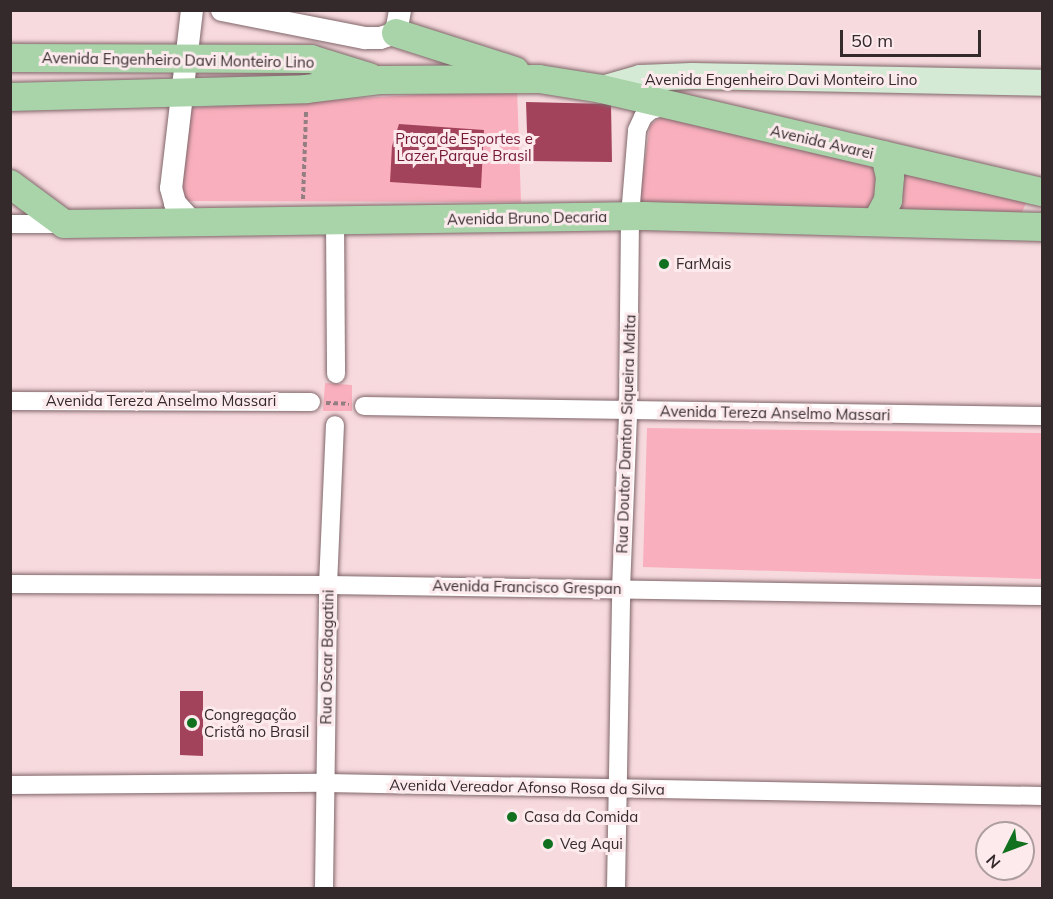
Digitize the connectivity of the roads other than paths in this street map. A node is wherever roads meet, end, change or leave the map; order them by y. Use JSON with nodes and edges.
{"nodes":[{"id":1,"x":192,"y":10,"type":"edge"},
{"id":2,"x":222,"y":10,"type":"edge"},
{"id":3,"x":398,"y":22,"type":"edge"},
{"id":4,"x":10,"y":58,"type":"edge"},
{"id":5,"x":186,"y":58,"type":"junction"},
{"id":6,"x":539,"y":79,"type":"junction"},
{"id":7,"x":379,"y":80,"type":"junction"},
{"id":8,"x":1042,"y":83,"type":"edge"},
{"id":9,"x":602,"y":90,"type":"junction"},
{"id":10,"x":181,"y":94,"type":"junction"},
{"id":11,"x":10,"y":97,"type":"edge"},
{"id":12,"x":667,"y":106,"type":"junction"},
{"id":13,"x":885,"y":156,"type":"junction"},
{"id":14,"x":10,"y":184,"type":"edge"},
{"id":15,"x":1042,"y":192,"type":"edge"},
{"id":16,"x":630,"y":216,"type":"junction"},
{"id":17,"x":877,"y":221,"type":"junction"},
{"id":18,"x":335,"y":222,"type":"junction"},
{"id":19,"x":10,"y":224,"type":"edge"},
{"id":20,"x":64,"y":224,"type":"junction"},
{"id":21,"x":194,"y":224,"type":"junction"},
{"id":22,"x":1042,"y":227,"type":"edge"},
{"id":23,"x":336,"y":374,"type":"road end"},
{"id":24,"x":10,"y":401,"type":"edge"},
{"id":25,"x":311,"y":402,"type":"road end"},
{"id":26,"x":364,"y":406,"type":"road end"},
{"id":27,"x":628,"y":411,"type":"junction"},
{"id":28,"x":1042,"y":416,"type":"edge"},
{"id":29,"x":334,"y":425,"type":"road end"},
{"id":30,"x":10,"y":584,"type":"edge"},
{"id":31,"x":328,"y":585,"type":"junction"},
{"id":32,"x":621,"y":589,"type":"junction"},
{"id":33,"x":1042,"y":596,"type":"edge"},
{"id":34,"x":326,"y":783,"type":"junction"},
{"id":35,"x":10,"y":785,"type":"edge"},
{"id":36,"x":617,"y":789,"type":"junction"},
{"id":37,"x":1042,"y":795,"type":"edge"},
{"id":38,"x":324,"y":888,"type":"edge"},
{"id":39,"x":615,"y":888,"type":"edge"}],
"edges":[{"from":1,"to":5,"type":"street"},
{"from":2,"to":3,"type":"street"},
{"from":3,"to":6,"type":"main road"},
{"from":4,"to":5,"type":"main road","name":"Avenida Engenheiro Davi Monteiro Lino"},
{"from":5,"to":7,"type":"main road","name":"Avenida Engenheiro Davi Monteiro Lino"},
{"from":5,"to":10,"type":"street"},
{"from":6,"to":7,"type":"main road","name":"Avenida Engenheiro Davi Monteiro Lino"},
{"from":6,"to":9,"type":"main road","name":"Avenida Engenheiro Davi Monteiro Lino"},
{"from":7,"to":10,"type":"main road","name":"Avenida Engenheiro Davi Monteiro Lino"},
{"from":8,"to":9,"type":"main road","name":"Avenida Engenheiro Davi Monteiro Lino"},
{"from":9,"to":12,"type":"main road","name":"Avenida Avarei"},
{"from":10,"to":11,"type":"main road","name":"Avenida Engenheiro Davi Monteiro Lino"},
{"from":10,"to":21,"type":"street"},
{"from":12,"to":13,"type":"main road","name":"Avenida Avarei"},
{"from":12,"to":16,"type":"street","name":"Rua Doutor Danton Siqueira Malta"},
{"from":13,"to":15,"type":"main road","name":"Avenida Avarei"},
{"from":13,"to":17,"type":"main road"},
{"from":14,"to":20,"type":"main road"},
{"from":16,"to":17,"type":"main road","name":"Avenida Bruno Decaria"},
{"from":16,"to":18,"type":"main road","name":"Avenida Bruno Decaria"},
{"from":16,"to":27,"type":"street","name":"Rua Doutor Danton Siqueira Malta"},
{"from":17,"to":22,"type":"main road","name":"Avenida Bruno Decaria"},
{"from":18,"to":21,"type":"main road","name":"Avenida Bruno Decaria"},
{"from":18,"to":23,"type":"street"},
{"from":19,"to":20,"type":"street","name":"Avenida Bruno Decaria"},
{"from":20,"to":21,"type":"main road","name":"Avenida Bruno Decaria"},
{"from":24,"to":25,"type":"street","name":"Avenida Tereza Anselmo Massari"},
{"from":26,"to":27,"type":"street","name":"Avenida Tereza Anselmo Massari"},
{"from":27,"to":28,"type":"street","name":"Avenida Tereza Anselmo Massari"},
{"from":27,"to":32,"type":"street","name":"Rua Doutor Danton Siqueira Malta"},
{"from":29,"to":31,"type":"street","name":"Rua Oscar Bagatini"},
{"from":30,"to":31,"type":"street","name":"Avenida Francisco Grespan"},
{"from":31,"to":32,"type":"street","name":"Avenida Francisco Grespan"},
{"from":31,"to":34,"type":"street","name":"Rua Oscar Bagatini"},
{"from":32,"to":33,"type":"street","name":"Avenida Francisco Grespan"},
{"from":32,"to":36,"type":"street","name":"Rua Doutor Danton Siqueira Malta"},
{"from":34,"to":35,"type":"street","name":"Avenida Vereador Afonso Rosa da Silva"},
{"from":34,"to":36,"type":"street","name":"Avenida Vereador Afonso Rosa da Silva"},
{"from":34,"to":38,"type":"street","name":"Rua Oscar Bagatini"},
{"from":36,"to":37,"type":"street","name":"Avenida Vereador Afonso Rosa da Silva"},
{"from":36,"to":39,"type":"street","name":"Rua Doutor Danton Siqueira Malta"}]}
